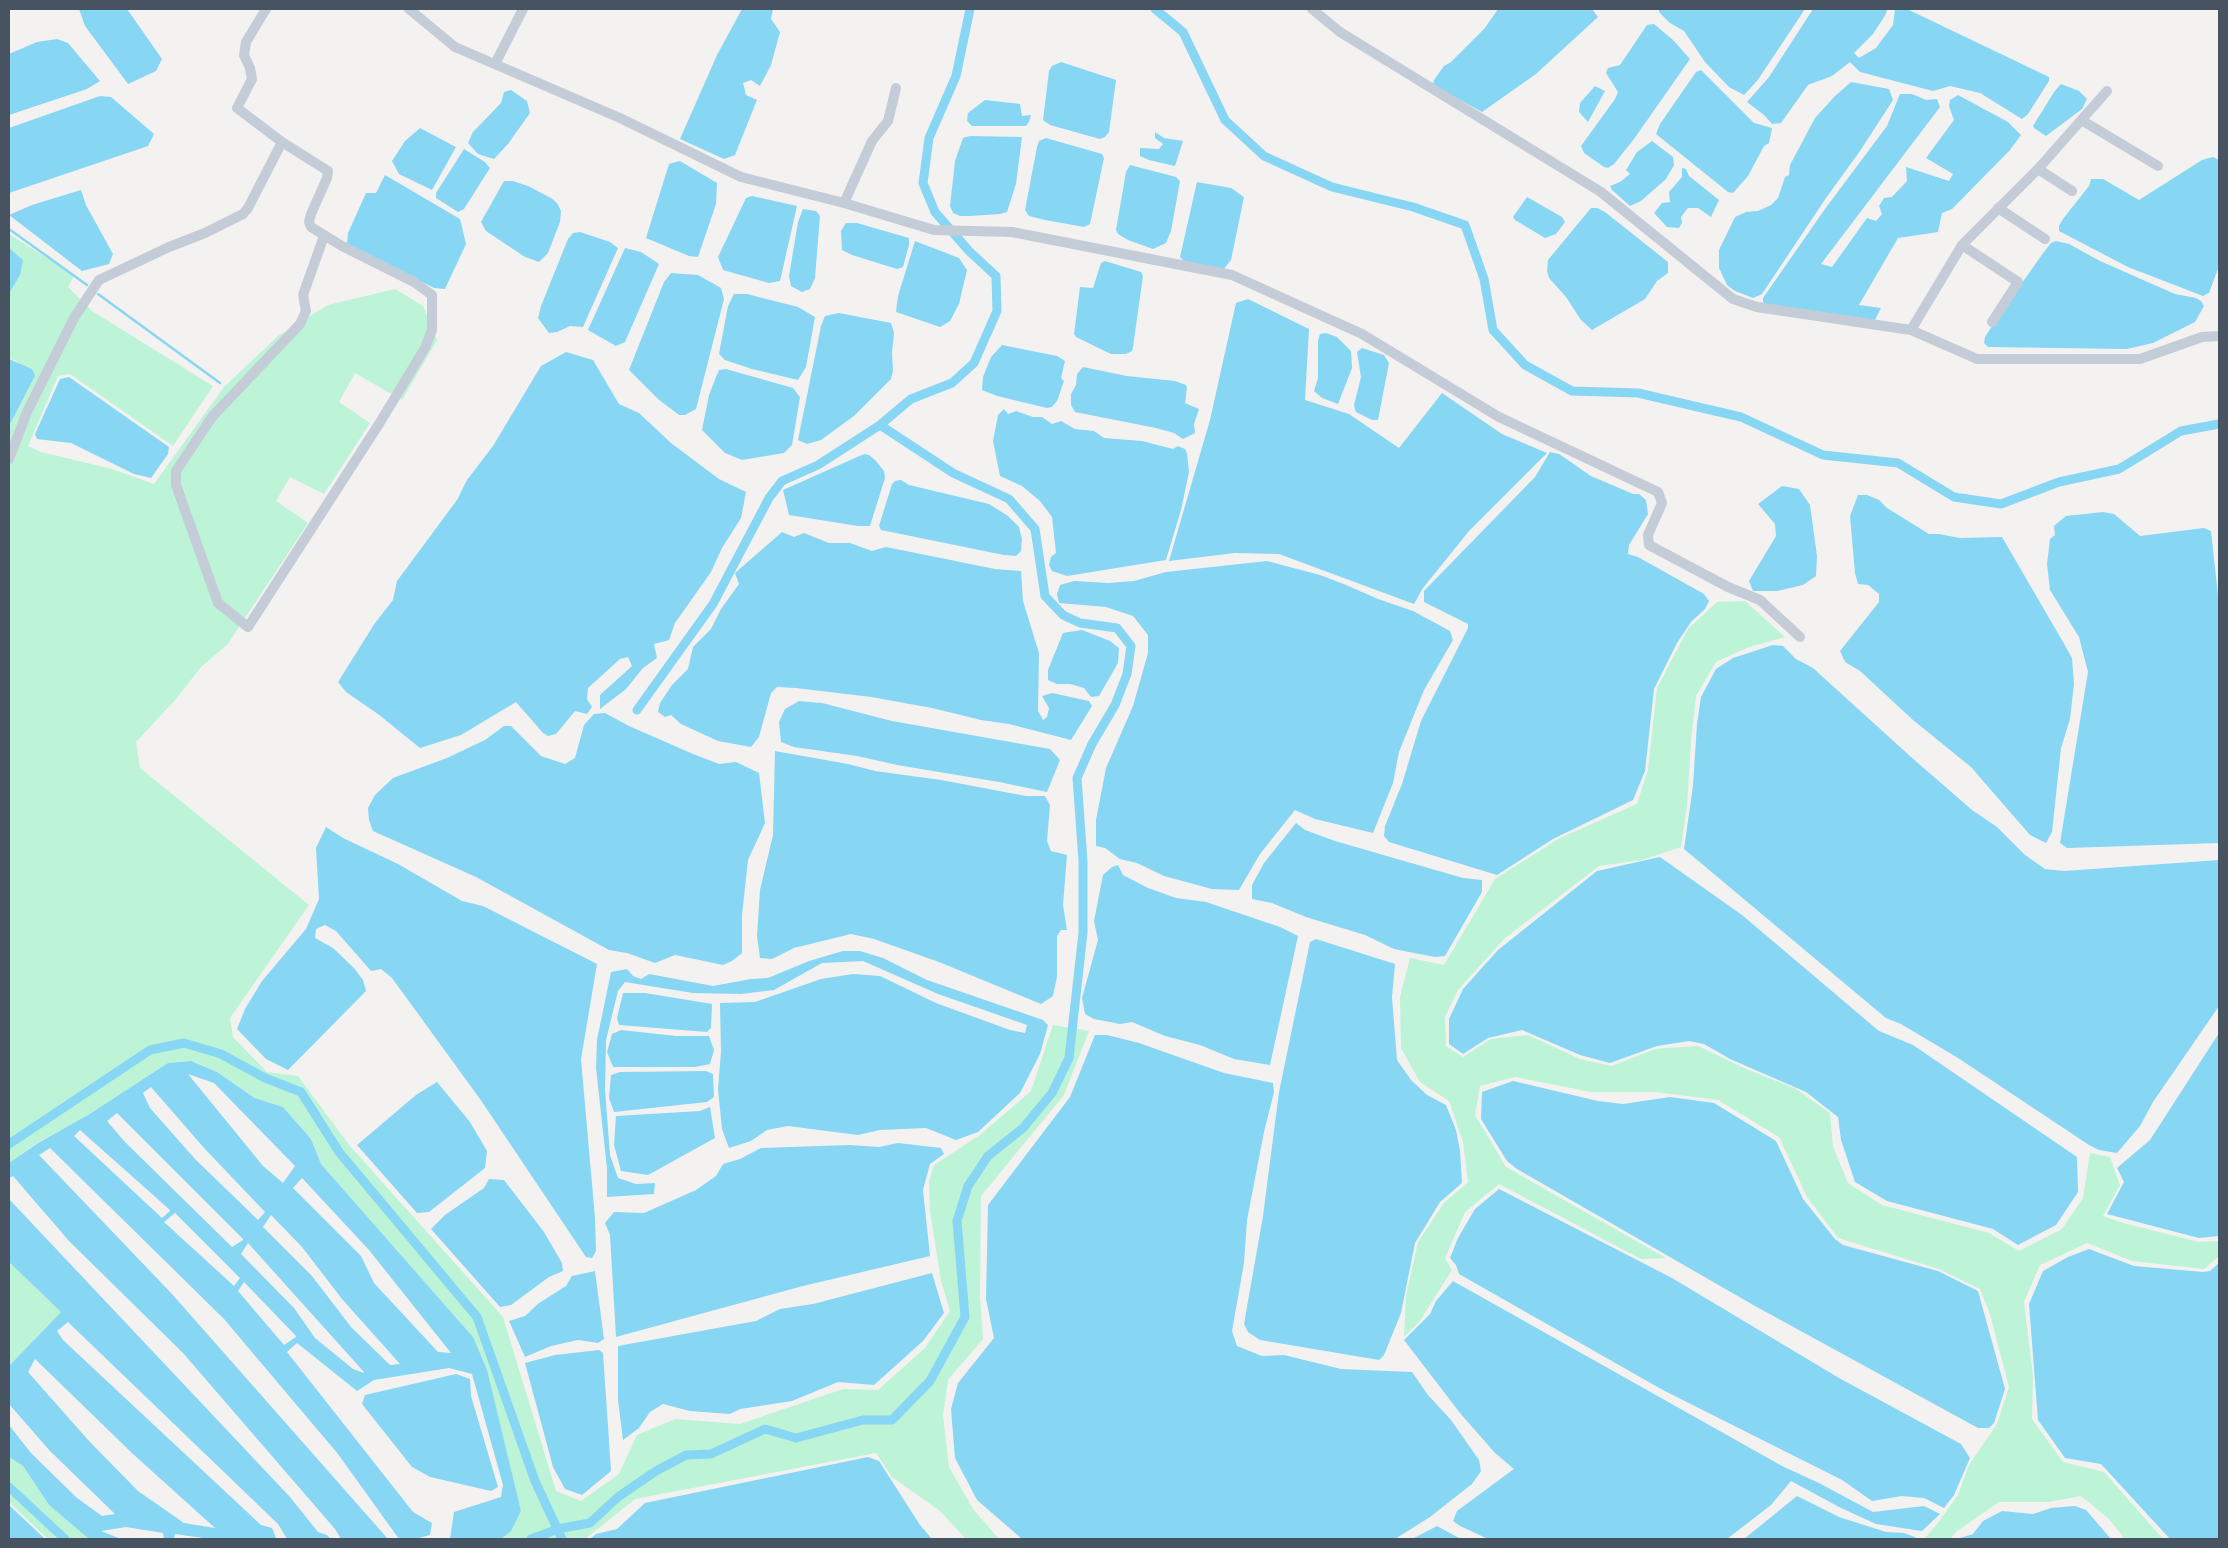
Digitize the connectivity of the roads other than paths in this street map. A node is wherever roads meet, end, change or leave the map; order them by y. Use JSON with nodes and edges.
{"nodes":[{"id":1,"x":266,"y":9,"type":"edge"},
{"id":2,"x":409,"y":9,"type":"edge"},
{"id":3,"x":523,"y":9,"type":"edge"},
{"id":4,"x":1312,"y":9,"type":"edge"},
{"id":5,"x":496,"y":64,"type":"junction"},
{"id":6,"x":896,"y":88,"type":"dead end"},
{"id":7,"x":2107,"y":91,"type":"dead end"},
{"id":8,"x":2083,"y":121,"type":"junction"},
{"id":9,"x":282,"y":142,"type":"junction"},
{"id":10,"x":2158,"y":166,"type":"dead end"},
{"id":11,"x":2038,"y":169,"type":"junction"},
{"id":12,"x":2072,"y":191,"type":"dead end"},
{"id":13,"x":844,"y":204,"type":"junction"},
{"id":14,"x":1998,"y":208,"type":"junction"},
{"id":15,"x":324,"y":236,"type":"junction"},
{"id":16,"x":2045,"y":239,"type":"dead end"},
{"id":17,"x":1962,"y":245,"type":"junction"},
{"id":18,"x":1992,"y":322,"type":"dead end"},
{"id":19,"x":1911,"y":330,"type":"junction"},
{"id":20,"x":2219,"y":336,"type":"edge"},
{"id":21,"x":9,"y":459,"type":"edge"},
{"id":22,"x":1800,"y":637,"type":"dead end"}],
"edges":[{"from":1,"to":9,"type":"street"},
{"from":2,"to":5,"type":"street"},
{"from":3,"to":5,"type":"street"},
{"from":4,"to":19,"type":"street"},
{"from":5,"to":13,"type":"street"},
{"from":6,"to":13,"type":"street"},
{"from":7,"to":8,"type":"street"},
{"from":8,"to":10,"type":"street"},
{"from":8,"to":11,"type":"street"},
{"from":9,"to":15,"type":"street"},
{"from":9,"to":21,"type":"street"},
{"from":11,"to":12,"type":"street"},
{"from":11,"to":14,"type":"street"},
{"from":13,"to":22,"type":"street"},
{"from":14,"to":16,"type":"street"},
{"from":14,"to":17,"type":"street"},
{"from":15,"to":15,"type":"street"},
{"from":17,"to":18,"type":"street"},
{"from":17,"to":19,"type":"street"},
{"from":19,"to":20,"type":"street"}]}
